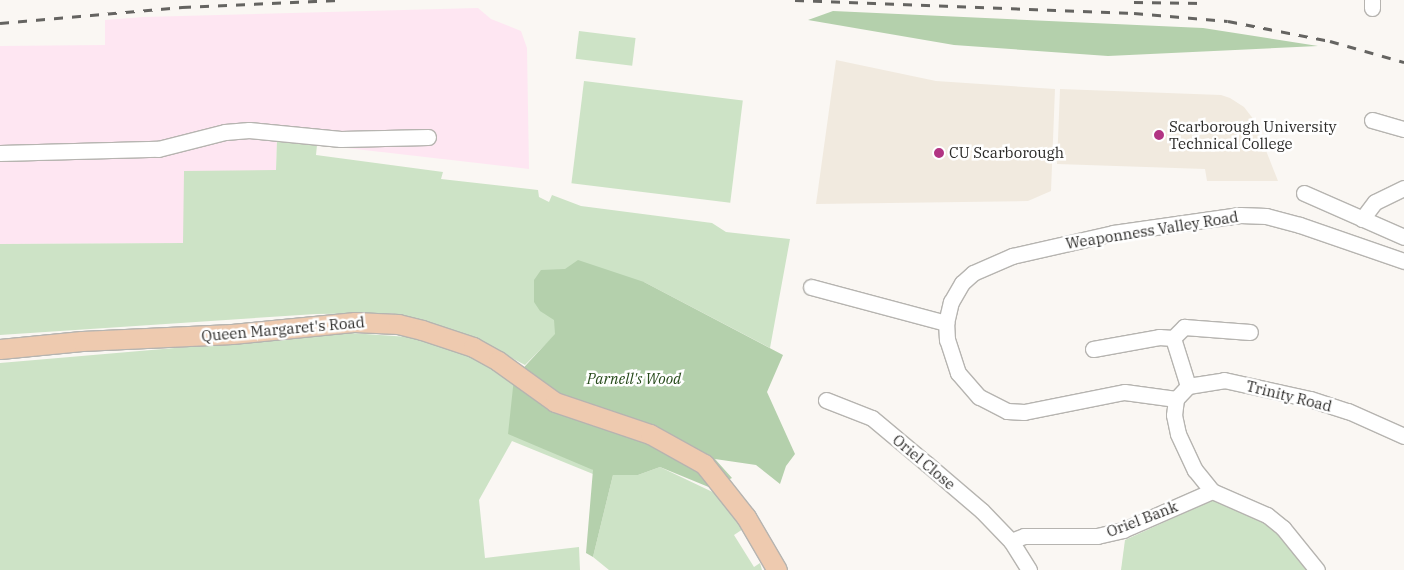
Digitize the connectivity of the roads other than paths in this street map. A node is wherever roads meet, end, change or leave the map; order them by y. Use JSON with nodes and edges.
{"nodes":[{"id":1,"x":1372,"y":120,"type":"dead end"},
{"id":2,"x":1404,"y":129,"type":"edge"},
{"id":3,"x":428,"y":137,"type":"dead end"},
{"id":4,"x":0,"y":153,"type":"edge"},
{"id":5,"x":1404,"y":188,"type":"edge"},
{"id":6,"x":1304,"y":193,"type":"dead end"},
{"id":7,"x":1362,"y":219,"type":"junction"},
{"id":8,"x":1404,"y":237,"type":"edge"},
{"id":9,"x":1404,"y":261,"type":"edge"},
{"id":10,"x":812,"y":288,"type":"dead end"},
{"id":11,"x":946,"y":323,"type":"junction"},
{"id":12,"x":1250,"y":332,"type":"dead end"},
{"id":13,"x":1173,"y":338,"type":"junction"},
{"id":14,"x":0,"y":349,"type":"edge"},
{"id":15,"x":1093,"y":349,"type":"dead end"},
{"id":16,"x":1188,"y":386,"type":"junction"},
{"id":17,"x":1176,"y":399,"type":"junction"},
{"id":18,"x":826,"y":400,"type":"dead end"},
{"id":19,"x":1404,"y":436,"type":"edge"},
{"id":20,"x":1212,"y":491,"type":"junction"},
{"id":21,"x":1011,"y":541,"type":"junction"},
{"id":22,"x":776,"y":570,"type":"edge"},
{"id":23,"x":1029,"y":570,"type":"edge"},
{"id":24,"x":1317,"y":570,"type":"edge"}],
"edges":[{"from":1,"to":2,"type":"street"},
{"from":3,"to":4,"type":"street"},
{"from":5,"to":7,"type":"street"},
{"from":6,"to":7,"type":"street"},
{"from":7,"to":8,"type":"street"},
{"from":9,"to":11,"type":"street","name":"Weaponness Valley Road"},
{"from":10,"to":11,"type":"street"},
{"from":11,"to":17,"type":"street","name":"Weaponness Valley Road"},
{"from":12,"to":13,"type":"street"},
{"from":13,"to":15,"type":"street"},
{"from":13,"to":16,"type":"street"},
{"from":14,"to":22,"type":"main road","name":"Queen Margaret's Road"},
{"from":16,"to":17,"type":"street"},
{"from":16,"to":19,"type":"street","name":"Trinity Road"},
{"from":17,"to":20,"type":"street"},
{"from":18,"to":21,"type":"street","name":"Oriel Close"},
{"from":20,"to":21,"type":"street","name":"Oriel Bank"},
{"from":20,"to":24,"type":"street"},
{"from":21,"to":23,"type":"street","name":"Oriel Close"}]}
